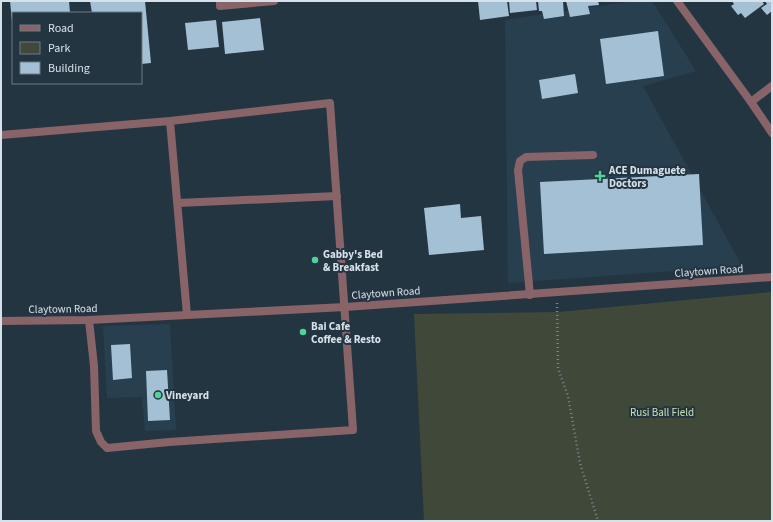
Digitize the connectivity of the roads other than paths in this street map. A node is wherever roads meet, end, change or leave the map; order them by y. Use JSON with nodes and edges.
{"nodes":[{"id":1,"x":220,"y":1,"type":"edge"},
{"id":2,"x":274,"y":1,"type":"edge"},
{"id":3,"x":678,"y":1,"type":"edge"},
{"id":4,"x":772,"y":86,"type":"edge"},
{"id":5,"x":751,"y":102,"type":"junction"},
{"id":6,"x":170,"y":121,"type":"junction"},
{"id":7,"x":772,"y":133,"type":"edge"},
{"id":8,"x":1,"y":135,"type":"edge"},
{"id":9,"x":593,"y":155,"type":"dead end"},
{"id":10,"x":337,"y":196,"type":"junction"},
{"id":11,"x":178,"y":203,"type":"junction"},
{"id":12,"x":772,"y":277,"type":"edge"},
{"id":13,"x":530,"y":294,"type":"junction"},
{"id":14,"x":345,"y":307,"type":"junction"},
{"id":15,"x":187,"y":315,"type":"junction"},
{"id":16,"x":89,"y":320,"type":"junction"},
{"id":17,"x":1,"y":321,"type":"edge"}],
"edges":[{"from":1,"to":2,"type":"street"},
{"from":3,"to":5,"type":"street"},
{"from":4,"to":5,"type":"street"},
{"from":5,"to":7,"type":"street"},
{"from":6,"to":8,"type":"street"},
{"from":6,"to":10,"type":"street"},
{"from":6,"to":11,"type":"street"},
{"from":9,"to":13,"type":"street"},
{"from":10,"to":11,"type":"street"},
{"from":10,"to":14,"type":"street"},
{"from":11,"to":15,"type":"street"},
{"from":12,"to":13,"type":"street","name":"Claytown Road"},
{"from":13,"to":14,"type":"street","name":"Claytown Road"},
{"from":14,"to":15,"type":"street","name":"Claytown Road"},
{"from":14,"to":16,"type":"street"},
{"from":15,"to":16,"type":"street","name":"Claytown Road"},
{"from":16,"to":17,"type":"street","name":"Claytown Road"}]}
